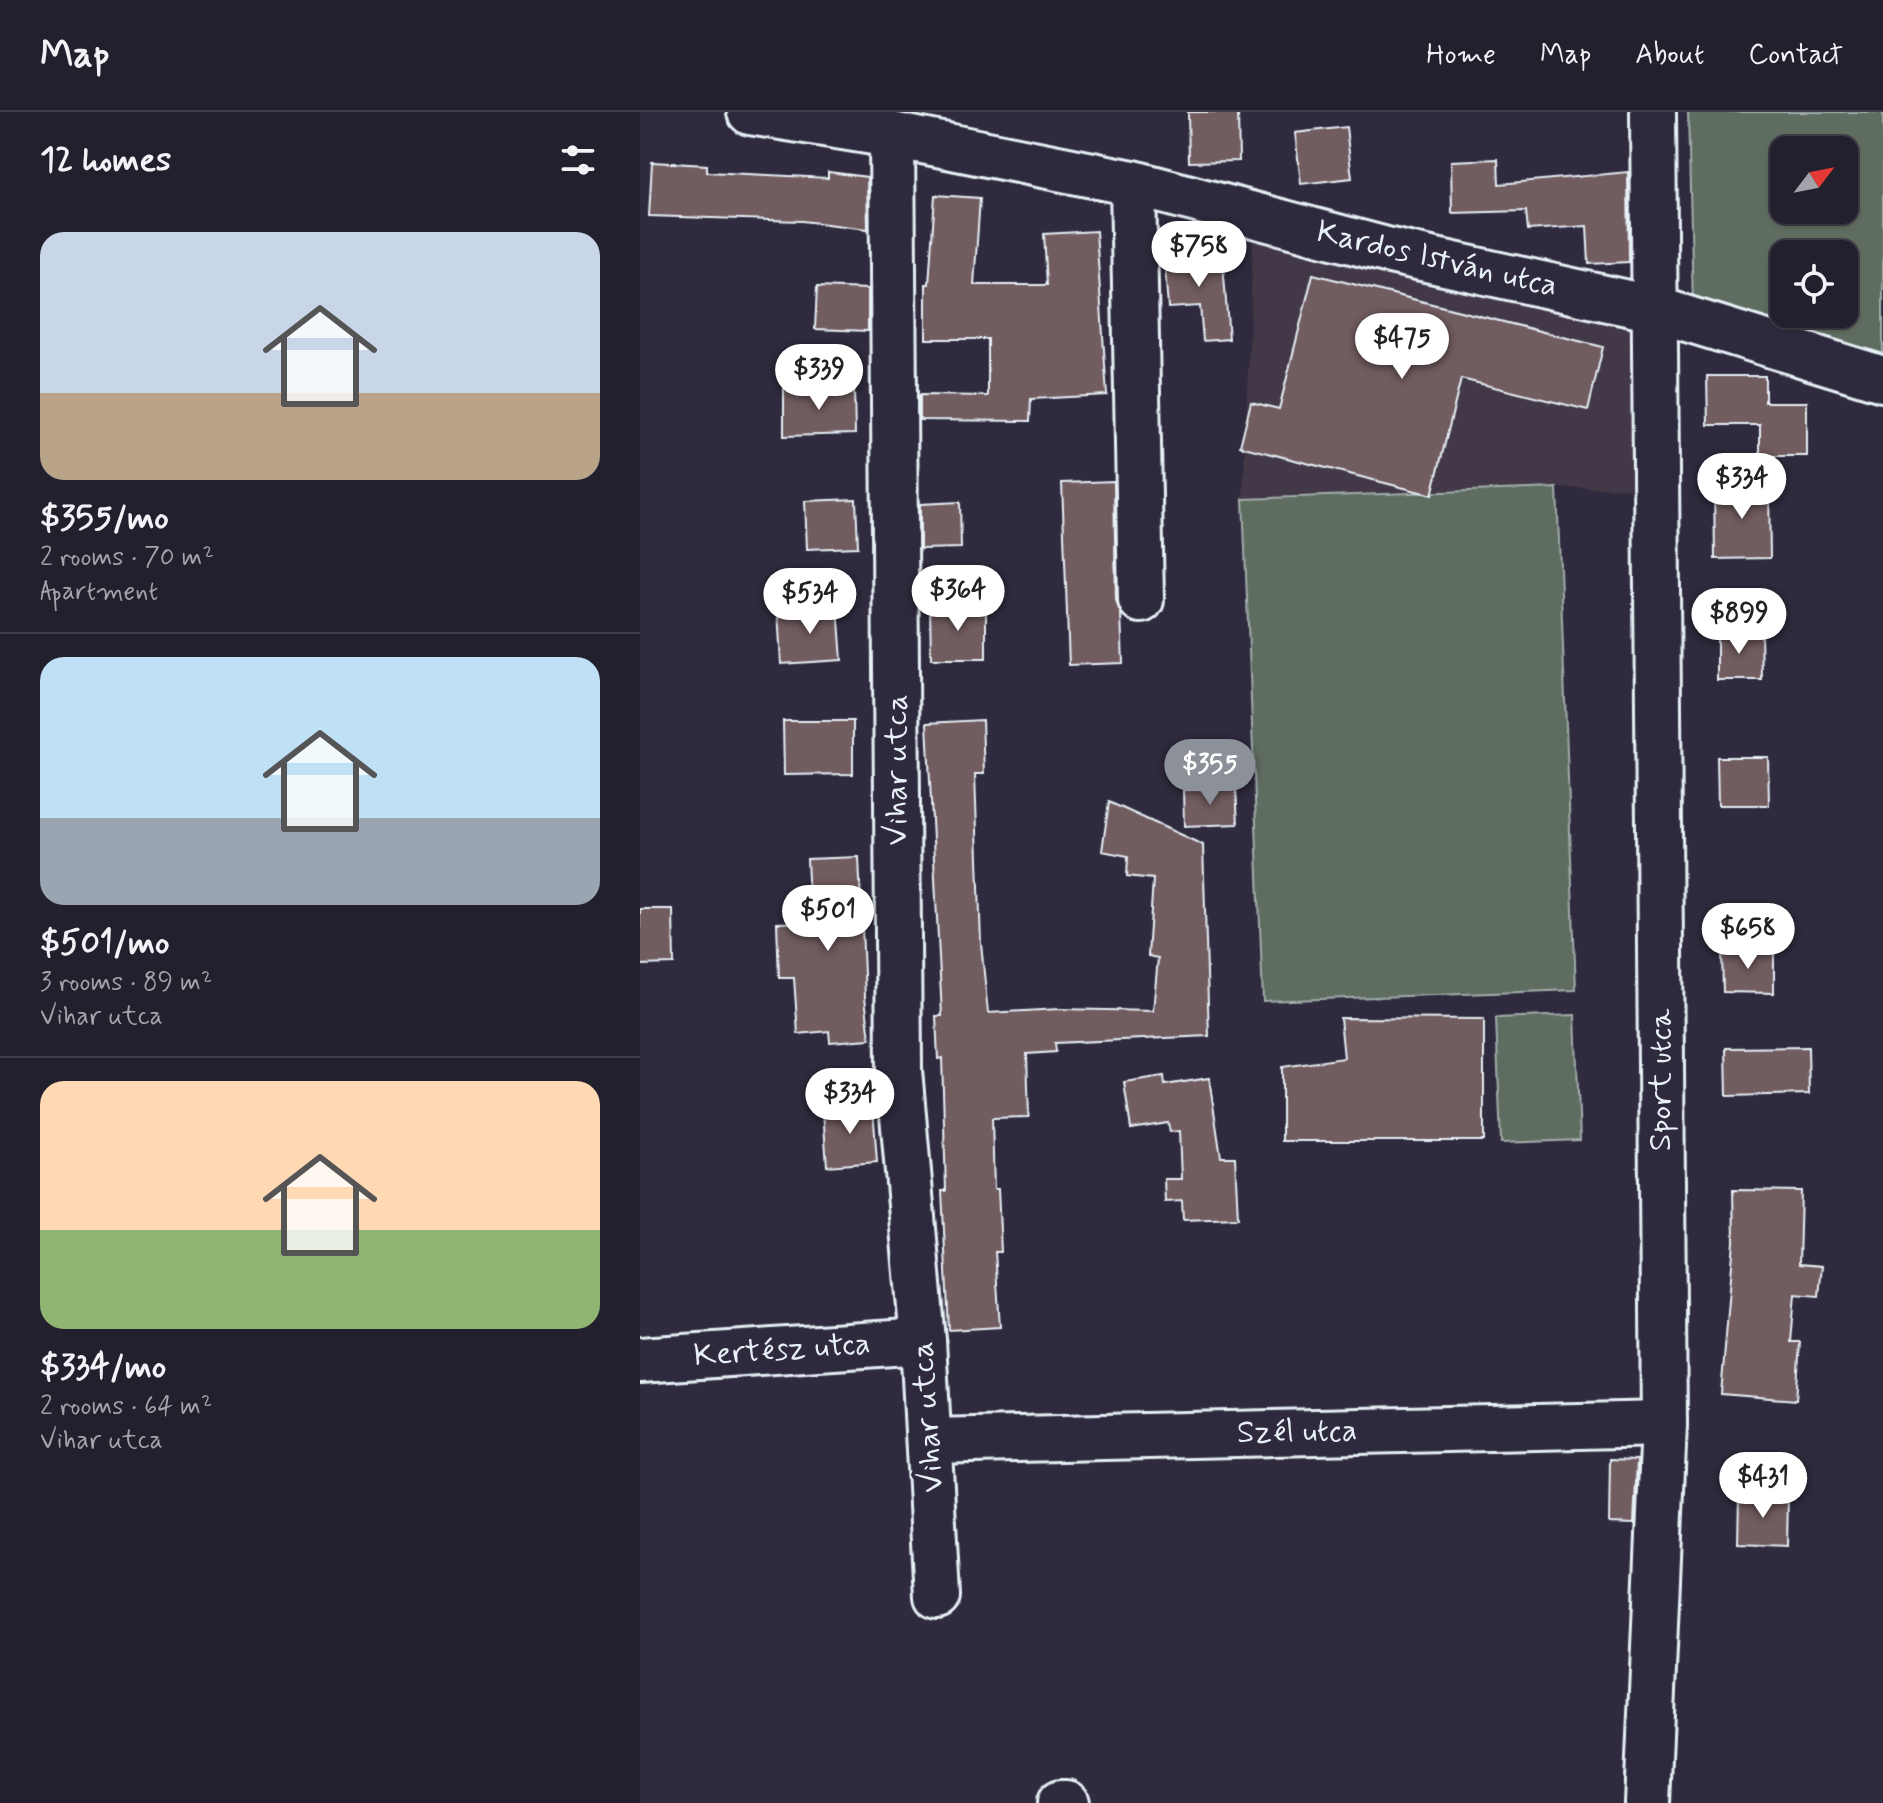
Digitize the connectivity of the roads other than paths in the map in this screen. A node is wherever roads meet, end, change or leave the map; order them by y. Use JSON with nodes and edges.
{"nodes":[{"id":1,"x":750,"y":112,"type":"edge"},
{"id":2,"x":1653,"y":112,"type":"edge"},
{"id":3,"x":892,"y":135,"type":"junction"},
{"id":4,"x":1133,"y":183,"type":"junction"},
{"id":5,"x":1655,"y":309,"type":"junction"},
{"id":6,"x":1883,"y":379,"type":"edge"},
{"id":7,"x":1141,"y":600,"type":"dead end"},
{"id":8,"x":923,"y":1341,"type":"junction"},
{"id":9,"x":640,"y":1360,"type":"edge"},
{"id":10,"x":1664,"y":1424,"type":"junction"},
{"id":11,"x":930,"y":1441,"type":"junction"},
{"id":12,"x":937,"y":1596,"type":"dead end"},
{"id":13,"x":1060,"y":1803,"type":"edge"},
{"id":14,"x":1066,"y":1803,"type":"edge"},
{"id":15,"x":1647,"y":1803,"type":"edge"}],
"edges":[{"from":1,"to":3,"type":"street","name":"Kardos István utca"},
{"from":2,"to":5,"type":"street","name":"Sport utca"},
{"from":3,"to":4,"type":"street","name":"Kardos István utca"},
{"from":3,"to":8,"type":"street","name":"Vihar utca"},
{"from":4,"to":5,"type":"street","name":"Kardos István utca"},
{"from":4,"to":7,"type":"street"},
{"from":5,"to":6,"type":"street","name":"Kardos István utca"},
{"from":5,"to":10,"type":"street","name":"Sport utca"},
{"from":8,"to":9,"type":"street","name":"Kertész utca"},
{"from":8,"to":11,"type":"street","name":"Vihar utca"},
{"from":10,"to":11,"type":"street","name":"Szél utca"},
{"from":10,"to":15,"type":"street","name":"Sport utca"},
{"from":11,"to":12,"type":"street","name":"Vihar utca"},
{"from":13,"to":14,"type":"street"}]}
